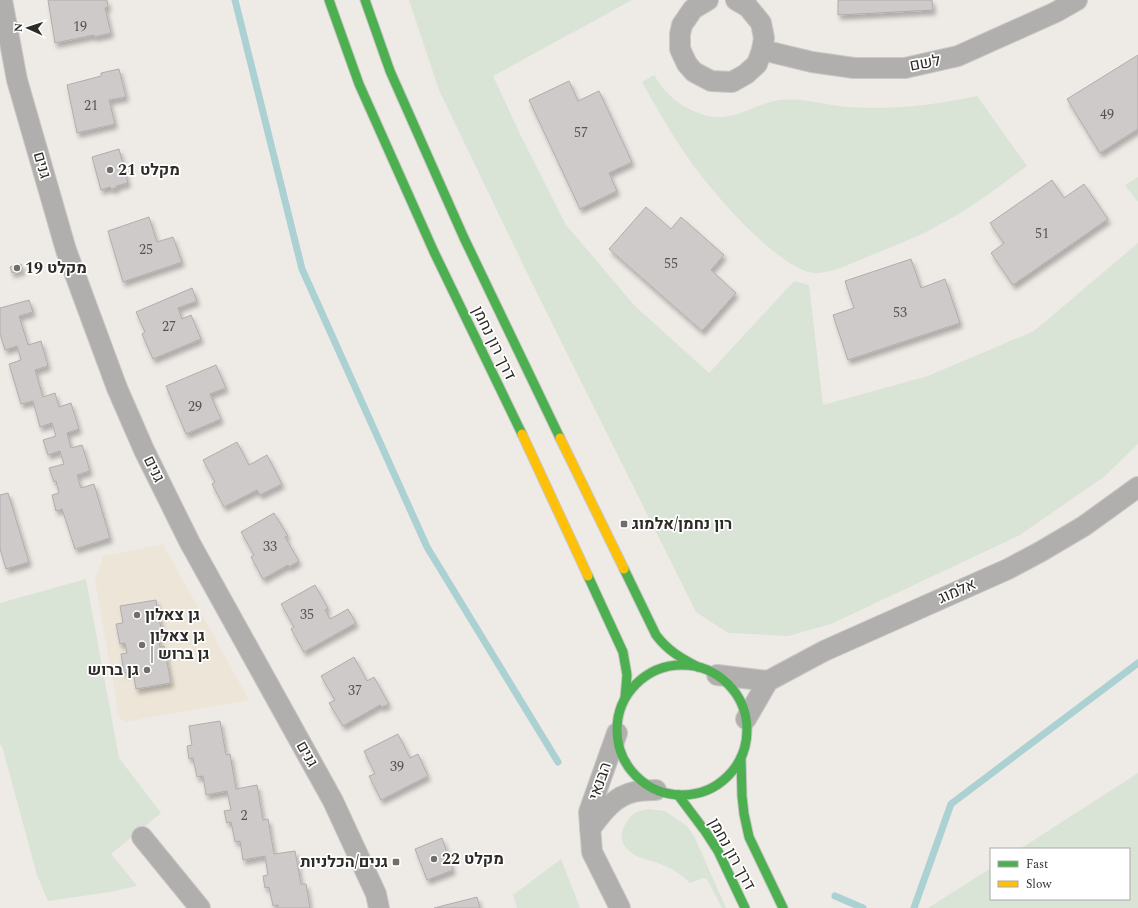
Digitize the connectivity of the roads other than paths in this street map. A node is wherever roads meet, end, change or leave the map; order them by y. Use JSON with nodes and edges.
{"nodes":[{"id":1,"x":2,"y":0,"type":"edge"},
{"id":2,"x":329,"y":0,"type":"edge"},
{"id":3,"x":364,"y":0,"type":"edge"},
{"id":4,"x":708,"y":0,"type":"edge"},
{"id":5,"x":736,"y":0,"type":"edge"},
{"id":6,"x":1077,"y":0,"type":"edge"},
{"id":7,"x":762,"y":50,"type":"junction"},
{"id":8,"x":1138,"y":487,"type":"edge"},
{"id":9,"x":698,"y":667,"type":"junction"},
{"id":10,"x":717,"y":675,"type":"junction"},
{"id":11,"x":768,"y":682,"type":"junction"},
{"id":12,"x":625,"y":698,"type":"junction"},
{"id":13,"x":746,"y":719,"type":"junction"},
{"id":14,"x":617,"y":733,"type":"junction"},
{"id":15,"x":741,"y":757,"type":"junction"},
{"id":16,"x":656,"y":790,"type":"junction"},
{"id":17,"x":678,"y":795,"type":"junction"},
{"id":18,"x":590,"y":829,"type":"junction"},
{"id":19,"x":142,"y":837,"type":"dead end"},
{"id":20,"x":200,"y":908,"type":"edge"},
{"id":21,"x":379,"y":908,"type":"edge"},
{"id":22,"x":620,"y":908,"type":"edge"},
{"id":23,"x":745,"y":908,"type":"edge"},
{"id":24,"x":783,"y":908,"type":"edge"}],
"edges":[{"from":1,"to":21,"type":"street","name":"גנים"},
{"from":2,"to":12,"type":"main road","name":"דרך רון נחמן"},
{"from":3,"to":9,"type":"main road","name":"דרך רון נחמן"},
{"from":4,"to":7,"type":"street"},
{"from":5,"to":7,"type":"street"},
{"from":6,"to":7,"type":"street","name":"לשם"},
{"from":8,"to":11,"type":"street","name":"אלמוג"},
{"from":9,"to":10,"type":"main road"},
{"from":9,"to":12,"type":"main road"},
{"from":10,"to":11,"type":"street"},
{"from":10,"to":13,"type":"main road"},
{"from":11,"to":13,"type":"street"},
{"from":12,"to":14,"type":"main road"},
{"from":13,"to":15,"type":"main road"},
{"from":14,"to":16,"type":"main road"},
{"from":14,"to":18,"type":"street","name":"הבנאי"},
{"from":15,"to":17,"type":"main road"},
{"from":15,"to":24,"type":"main road","name":"דרך רון נחמן"},
{"from":16,"to":17,"type":"main road"},
{"from":16,"to":18,"type":"street","name":"הבנאי"},
{"from":17,"to":23,"type":"main road","name":"דרך רון נחמן"},
{"from":18,"to":22,"type":"street","name":"הבנאי"},
{"from":19,"to":20,"type":"street"}]}
